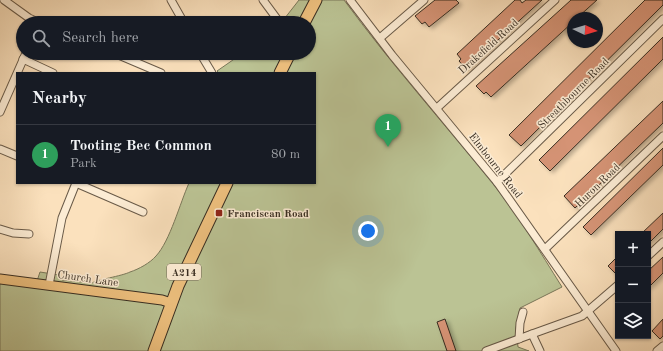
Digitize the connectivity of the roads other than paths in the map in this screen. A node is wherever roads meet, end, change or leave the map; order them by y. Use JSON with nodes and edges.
{"nodes":[{"id":1,"x":4,"y":0,"type":"edge"},
{"id":2,"x":171,"y":0,"type":"edge"},
{"id":3,"x":263,"y":0,"type":"edge"},
{"id":4,"x":316,"y":0,"type":"edge"},
{"id":5,"x":350,"y":0,"type":"edge"},
{"id":6,"x":424,"y":0,"type":"edge"},
{"id":7,"x":555,"y":0,"type":"edge"},
{"id":8,"x":12,"y":3,"type":"edge"},
{"id":9,"x":30,"y":16,"type":"edge"},
{"id":10,"x":180,"y":16,"type":"edge"},
{"id":11,"x":275,"y":16,"type":"edge"},
{"id":12,"x":308,"y":16,"type":"edge"},
{"id":13,"x":663,"y":19,"type":"edge"},
{"id":14,"x":380,"y":38,"type":"junction"},
{"id":15,"x":22,"y":60,"type":"edge"},
{"id":16,"x":31,"y":60,"type":"edge"},
{"id":17,"x":130,"y":60,"type":"edge"},
{"id":18,"x":204,"y":60,"type":"edge"},
{"id":19,"x":286,"y":60,"type":"edge"},
{"id":20,"x":17,"y":72,"type":"edge"},
{"id":21,"x":51,"y":72,"type":"edge"},
{"id":22,"x":159,"y":72,"type":"edge"},
{"id":23,"x":211,"y":72,"type":"edge"},
{"id":24,"x":280,"y":72,"type":"edge"},
{"id":25,"x":16,"y":75,"type":"edge"},
{"id":26,"x":437,"y":108,"type":"junction"},
{"id":27,"x":0,"y":112,"type":"edge"},
{"id":28,"x":663,"y":136,"type":"edge"},
{"id":29,"x":0,"y":149,"type":"edge"},
{"id":30,"x":16,"y":156,"type":"edge"},
{"id":31,"x":497,"y":182,"type":"junction"},
{"id":32,"x":76,"y":184,"type":"edge"},
{"id":33,"x":78,"y":184,"type":"edge"},
{"id":34,"x":227,"y":184,"type":"edge"},
{"id":35,"x":143,"y":212,"type":"dead end"},
{"id":36,"x":0,"y":229,"type":"edge"},
{"id":37,"x":29,"y":234,"type":"dead end"},
{"id":38,"x":663,"y":242,"type":"edge"},
{"id":39,"x":545,"y":249,"type":"junction"},
{"id":40,"x":651,"y":253,"type":"edge"},
{"id":41,"x":0,"y":279,"type":"edge"},
{"id":42,"x":49,"y":285,"type":"junction"},
{"id":43,"x":615,"y":288,"type":"edge"},
{"id":44,"x":171,"y":303,"type":"junction"},
{"id":45,"x":523,"y":312,"type":"dead end"},
{"id":46,"x":589,"y":312,"type":"junction"},
{"id":47,"x":532,"y":334,"type":"junction"},
{"id":48,"x":519,"y":339,"type":"junction"},
{"id":49,"x":663,"y":346,"type":"edge"},
{"id":50,"x":154,"y":351,"type":"edge"},
{"id":51,"x":486,"y":351,"type":"edge"},
{"id":52,"x":540,"y":351,"type":"edge"},
{"id":53,"x":616,"y":351,"type":"edge"},
{"id":54,"x":657,"y":351,"type":"edge"}],
"edges":[{"from":1,"to":8,"type":"street"},
{"from":2,"to":10,"type":"street"},
{"from":3,"to":11,"type":"street"},
{"from":4,"to":12,"type":"highway"},
{"from":5,"to":14,"type":"street","name":"Elmbourne Road"},
{"from":6,"to":14,"type":"street"},
{"from":7,"to":26,"type":"street","name":"Drakefield Road"},
{"from":8,"to":9,"type":"street"},
{"from":13,"to":31,"type":"street","name":"Streathbourne Road"},
{"from":14,"to":26,"type":"street","name":"Elmbourne Road"},
{"from":15,"to":20,"type":"street"},
{"from":16,"to":21,"type":"street"},
{"from":17,"to":22,"type":"street"},
{"from":18,"to":23,"type":"street"},
{"from":19,"to":24,"type":"highway"},
{"from":25,"to":27,"type":"street"},
{"from":26,"to":31,"type":"street","name":"Elmbourne Road"},
{"from":28,"to":39,"type":"street","name":"Huron Road"},
{"from":29,"to":30,"type":"street"},
{"from":31,"to":39,"type":"street","name":"Elmbourne Road"},
{"from":32,"to":42,"type":"street"},
{"from":33,"to":35,"type":"street"},
{"from":34,"to":44,"type":"highway","number":"A214"},
{"from":36,"to":37,"type":"street"},
{"from":38,"to":40,"type":"street"},
{"from":39,"to":46,"type":"street","name":"Elmbourne Road"},
{"from":41,"to":42,"type":"main road","name":"Church Lane"},
{"from":42,"to":44,"type":"main road","name":"Church Lane"},
{"from":43,"to":46,"type":"street"},
{"from":44,"to":50,"type":"highway","number":"A214"},
{"from":45,"to":48,"type":"street"},
{"from":46,"to":47,"type":"street"},
{"from":46,"to":53,"type":"street","name":"Elmbourne Road"},
{"from":47,"to":48,"type":"street"},
{"from":47,"to":52,"type":"street"},
{"from":48,"to":51,"type":"street"},
{"from":49,"to":54,"type":"street"}]}
